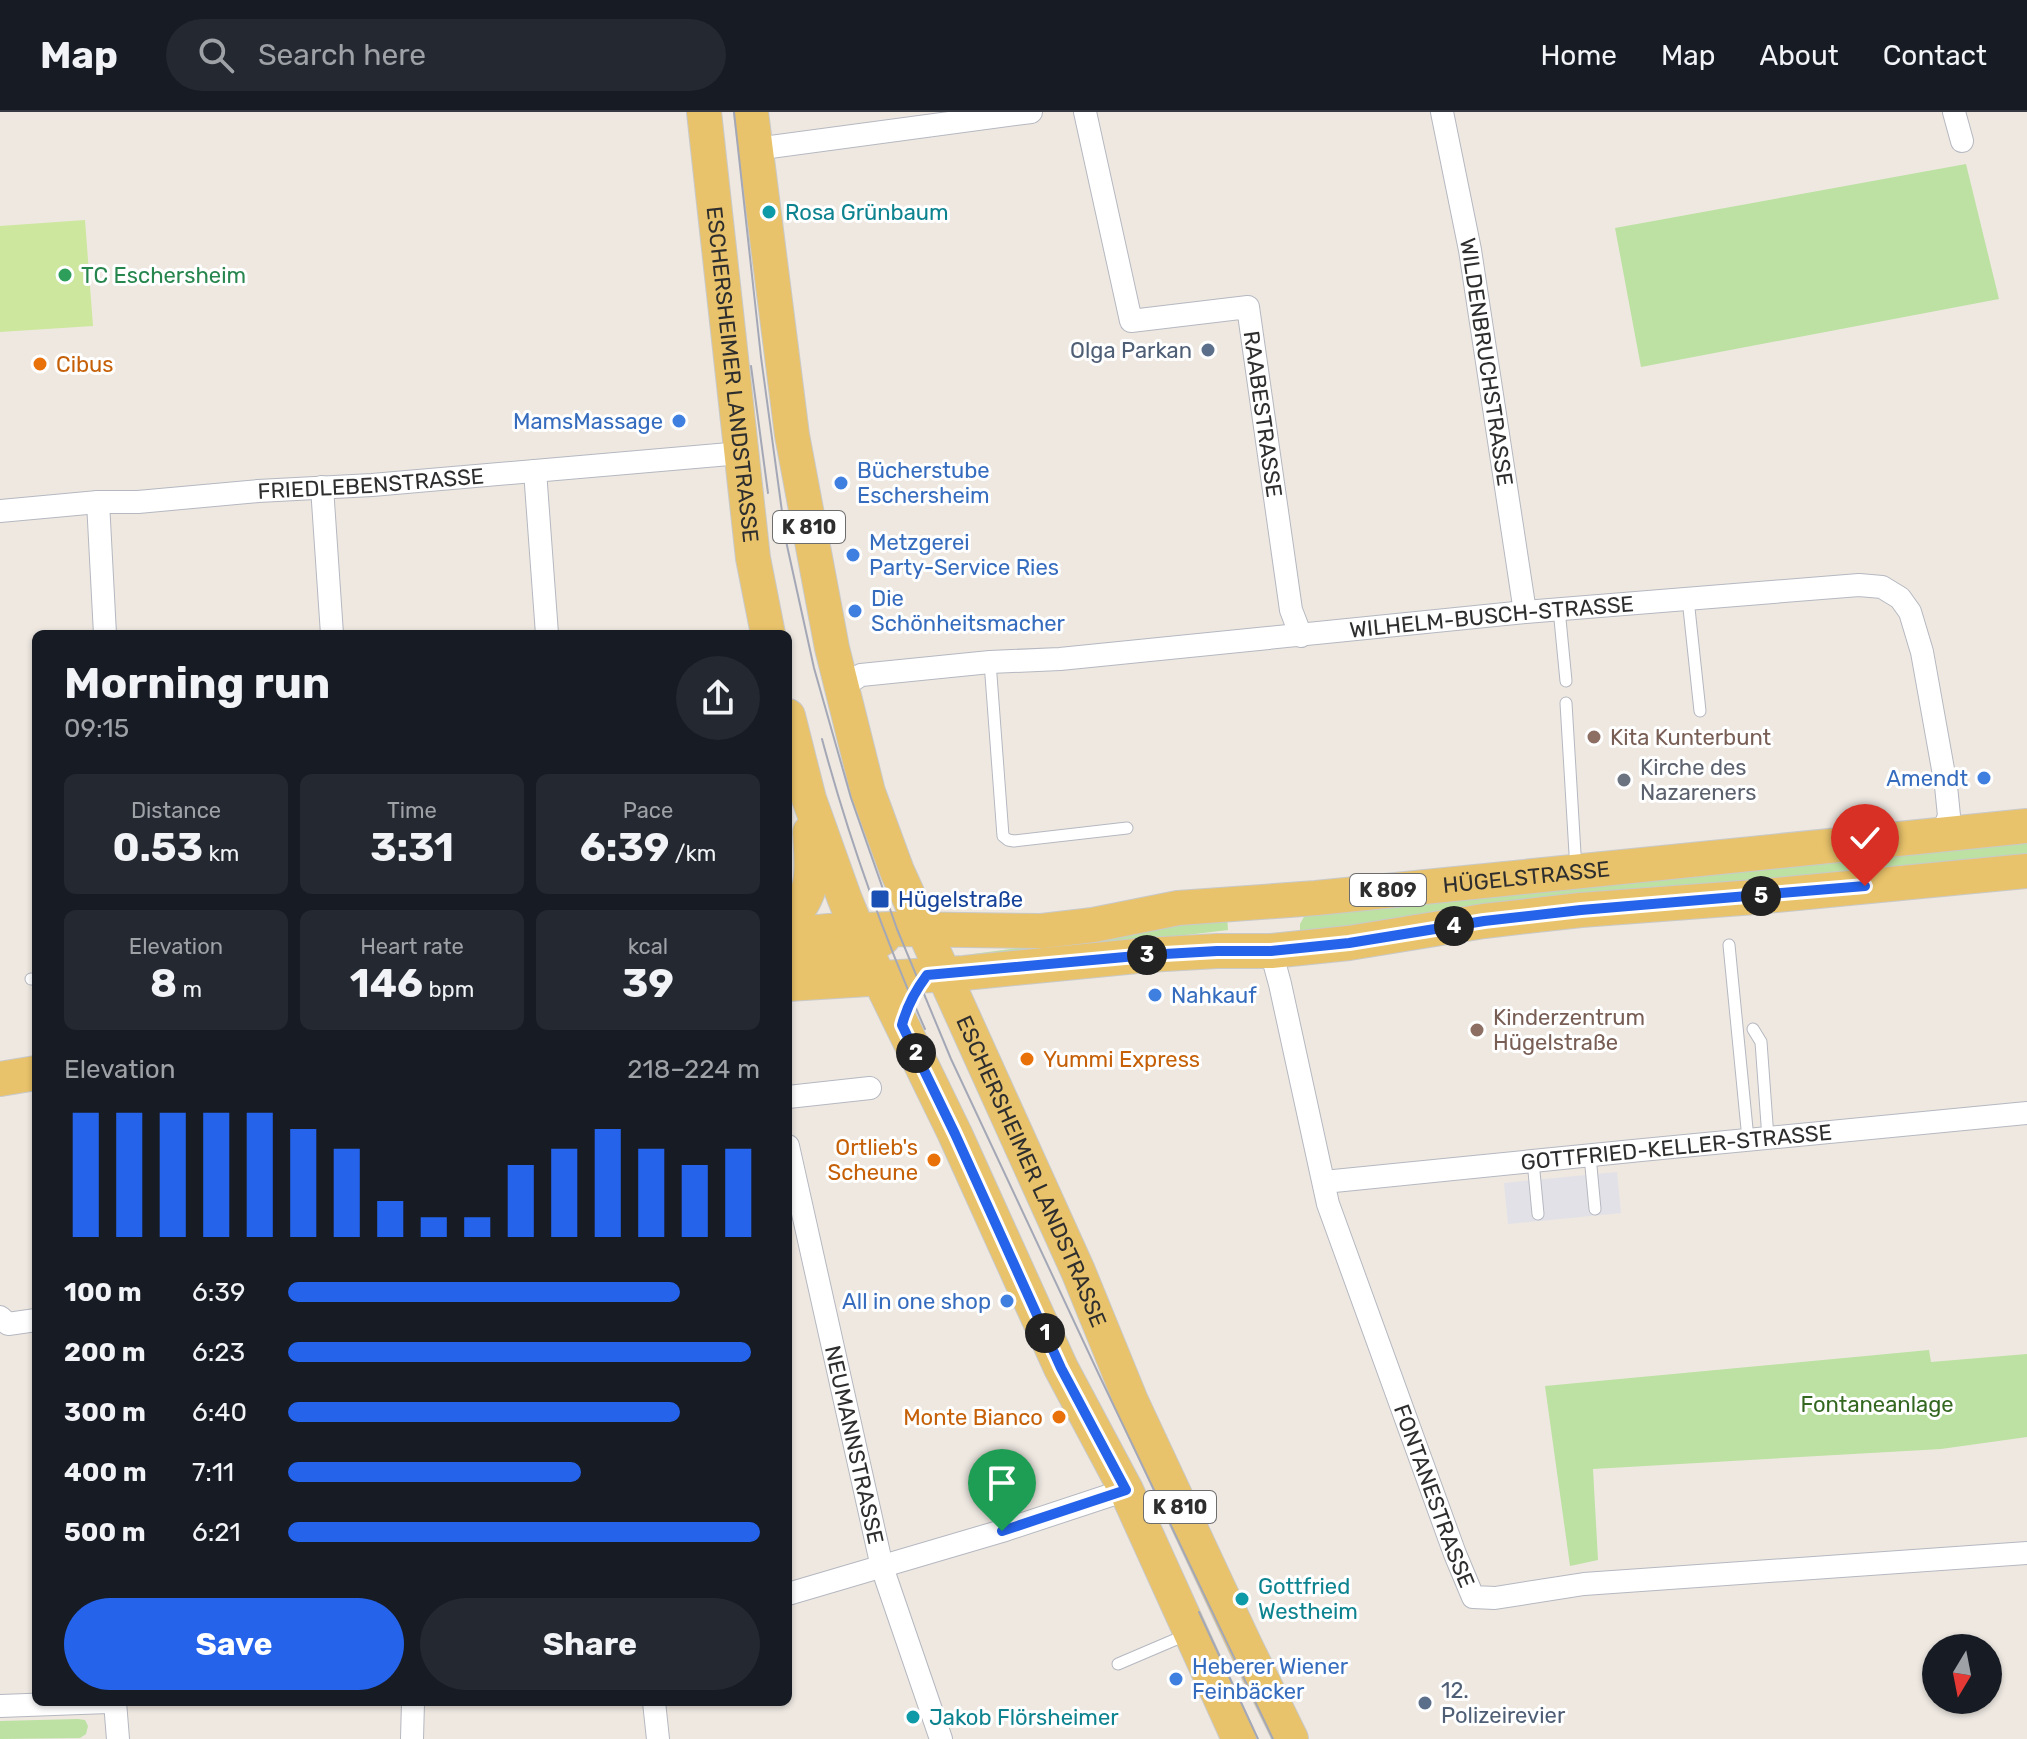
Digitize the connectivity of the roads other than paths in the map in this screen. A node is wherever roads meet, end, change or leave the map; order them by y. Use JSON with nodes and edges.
{"nodes":[{"id":1,"x":704,"y":112,"type":"edge"},
{"id":2,"x":751,"y":112,"type":"edge"},
{"id":3,"x":1031,"y":112,"type":"edge"},
{"id":4,"x":1085,"y":112,"type":"edge"},
{"id":5,"x":1442,"y":112,"type":"edge"},
{"id":6,"x":1954,"y":112,"type":"edge"},
{"id":7,"x":1962,"y":141,"type":"dead end"},
{"id":8,"x":755,"y":149,"type":"junction"},
{"id":9,"x":741,"y":453,"type":"junction"},
{"id":10,"x":535,"y":471,"type":"junction"},
{"id":11,"x":322,"y":487,"type":"junction"},
{"id":12,"x":98,"y":502,"type":"junction"},
{"id":13,"x":0,"y":511,"type":"edge"},
{"id":14,"x":1688,"y":599,"type":"junction"},
{"id":15,"x":1559,"y":609,"type":"junction"},
{"id":16,"x":1525,"y":612,"type":"junction"},
{"id":17,"x":105,"y":630,"type":"edge"},
{"id":18,"x":332,"y":630,"type":"edge"},
{"id":19,"x":547,"y":630,"type":"edge"},
{"id":20,"x":767,"y":630,"type":"edge"},
{"id":21,"x":1301,"y":636,"type":"junction"},
{"id":22,"x":990,"y":662,"type":"junction"},
{"id":23,"x":1566,"y":681,"type":"dead end"},
{"id":24,"x":842,"y":693,"type":"junction"},
{"id":25,"x":1566,"y":703,"type":"dead end"},
{"id":26,"x":1700,"y":711,"type":"dead end"},
{"id":27,"x":792,"y":732,"type":"edge"},
{"id":28,"x":809,"y":799,"type":"junction"},
{"id":29,"x":2027,"y":826,"type":"edge"},
{"id":30,"x":1127,"y":828,"type":"dead end"},
{"id":31,"x":1941,"y":836,"type":"junction"},
{"id":32,"x":1576,"y":870,"type":"junction"},
{"id":33,"x":2027,"y":871,"type":"edge"},
{"id":34,"x":1316,"y":898,"type":"junction"},
{"id":35,"x":1232,"y":903,"type":"junction"},
{"id":36,"x":792,"y":917,"type":"edge"},
{"id":37,"x":909,"y":929,"type":"junction"},
{"id":38,"x":1042,"y":931,"type":"junction"},
{"id":39,"x":792,"y":936,"type":"edge"},
{"id":40,"x":1729,"y":945,"type":"dead end"},
{"id":41,"x":1217,"y":951,"type":"junction"},
{"id":42,"x":1271,"y":951,"type":"junction"},
{"id":43,"x":867,"y":952,"type":"junction"},
{"id":44,"x":792,"y":963,"type":"edge"},
{"id":45,"x":936,"y":971,"type":"junction"},
{"id":46,"x":792,"y":982,"type":"edge"},
{"id":47,"x":902,"y":1025,"type":"junction"},
{"id":48,"x":1753,"y":1029,"type":"dead end"},
{"id":49,"x":32,"y":1074,"type":"edge"},
{"id":50,"x":0,"y":1079,"type":"edge"},
{"id":51,"x":870,"y":1088,"type":"dead end"},
{"id":52,"x":32,"y":1095,"type":"edge"},
{"id":53,"x":792,"y":1097,"type":"edge"},
{"id":54,"x":0,"y":1099,"type":"edge"},
{"id":55,"x":2027,"y":1113,"type":"edge"},
{"id":56,"x":1758,"y":1138,"type":"junction"},
{"id":57,"x":1590,"y":1156,"type":"junction"},
{"id":58,"x":1533,"y":1161,"type":"junction"},
{"id":59,"x":792,"y":1164,"type":"edge"},
{"id":60,"x":1324,"y":1182,"type":"junction"},
{"id":61,"x":1595,"y":1209,"type":"dead end"},
{"id":62,"x":1538,"y":1214,"type":"dead end"},
{"id":63,"x":32,"y":1321,"type":"edge"},
{"id":64,"x":3,"y":1327,"type":"edge"},
{"id":65,"x":1126,"y":1490,"type":"junction"},
{"id":66,"x":2027,"y":1553,"type":"edge"},
{"id":67,"x":882,"y":1567,"type":"junction"},
{"id":68,"x":792,"y":1593,"type":"edge"},
{"id":69,"x":1190,"y":1634,"type":"junction"},
{"id":70,"x":1118,"y":1664,"type":"dead end"},
{"id":71,"x":32,"y":1705,"type":"edge"},
{"id":72,"x":0,"y":1706,"type":"edge"},
{"id":73,"x":115,"y":1706,"type":"edge"},
{"id":74,"x":413,"y":1706,"type":"edge"},
{"id":75,"x":654,"y":1706,"type":"edge"},
{"id":76,"x":118,"y":1739,"type":"edge"},
{"id":77,"x":412,"y":1739,"type":"edge"},
{"id":78,"x":658,"y":1739,"type":"edge"},
{"id":79,"x":941,"y":1739,"type":"edge"},
{"id":80,"x":1239,"y":1739,"type":"edge"},
{"id":81,"x":1291,"y":1739,"type":"edge"}],
"edges":[{"from":1,"to":9,"type":"main road","name":"ESCHERSHEIMER LANDSTRASSE","number":"K 810"},
{"from":2,"to":8,"type":"main road","name":"ESCHERSHEIMER LANDSTRASSE","number":"K 810"},
{"from":3,"to":8,"type":"street"},
{"from":4,"to":21,"type":"street","name":"RAABESTRASSE"},
{"from":5,"to":16,"type":"street","name":"WILDENBRUCHSTRASSE"},
{"from":6,"to":7,"type":"street"},
{"from":8,"to":24,"type":"main road","name":"ESCHERSHEIMER LANDSTRASSE","number":"K 810"},
{"from":9,"to":10,"type":"street","name":"FRIEDLEBENSTRASSE"},
{"from":9,"to":20,"type":"main road","name":"ESCHERSHEIMER LANDSTRASSE","number":"K 810"},
{"from":10,"to":11,"type":"street","name":"FRIEDLEBENSTRASSE"},
{"from":10,"to":19,"type":"street"},
{"from":11,"to":12,"type":"street","name":"FRIEDLEBENSTRASSE"},
{"from":11,"to":18,"type":"street"},
{"from":12,"to":13,"type":"street","name":"FRIEDLEBENSTRASSE"},
{"from":12,"to":17,"type":"street"},
{"from":14,"to":15,"type":"street","name":"WILHELM-BUSCH-STRASSE"},
{"from":14,"to":26,"type":"lane"},
{"from":14,"to":31,"type":"street","name":"WILHELM-BUSCH-STRASSE"},
{"from":15,"to":16,"type":"street","name":"WILHELM-BUSCH-STRASSE"},
{"from":15,"to":23,"type":"lane"},
{"from":16,"to":21,"type":"street","name":"WILHELM-BUSCH-STRASSE"},
{"from":21,"to":22,"type":"street","name":"WILHELM-BUSCH-STRASSE"},
{"from":22,"to":24,"type":"street","name":"WILHELM-BUSCH-STRASSE"},
{"from":22,"to":30,"type":"lane"},
{"from":24,"to":37,"type":"main road","name":"ESCHERSHEIMER LANDSTRASSE","number":"K 810"},
{"from":25,"to":32,"type":"lane"},
{"from":27,"to":28,"type":"main road","number":"K 810"},
{"from":28,"to":36,"type":"main road"},
{"from":28,"to":43,"type":"main road","number":"K 810"},
{"from":29,"to":31,"type":"main road","name":"HÜGELSTRASSE","number":"K 809"},
{"from":31,"to":32,"type":"main road","name":"HÜGELSTRASSE","number":"K 809"},
{"from":32,"to":34,"type":"main road","name":"HÜGELSTRASSE","number":"K 809"},
{"from":33,"to":42,"type":"main road","name":"HÜGELSTRASSE","number":"K 809"},
{"from":34,"to":35,"type":"main road","name":"HÜGELSTRASSE","number":"K 809"},
{"from":34,"to":42,"type":"main road"},
{"from":35,"to":38,"type":"main road","name":"HÜGELSTRASSE","number":"K 809"},
{"from":35,"to":41,"type":"main road"},
{"from":37,"to":38,"type":"main road","name":"HÜGELSTRASSE","number":"K 809"},
{"from":37,"to":43,"type":"main road","name":"HÜGELSTRASSE","number":"K 809"},
{"from":37,"to":45,"type":"main road","name":"ESCHERSHEIMER LANDSTRASSE","number":"K 810"},
{"from":38,"to":45,"type":"main road"},
{"from":39,"to":43,"type":"main road","name":"HÜGELSTRASSE"},
{"from":40,"to":56,"type":"lane"},
{"from":41,"to":42,"type":"main road","name":"HÜGELSTRASSE","number":"K 809"},
{"from":41,"to":45,"type":"main road","name":"HÜGELSTRASSE","number":"K 809"},
{"from":42,"to":60,"type":"street","name":"FONTANESTRASSE"},
{"from":43,"to":44,"type":"main road"},
{"from":43,"to":45,"type":"main road","name":"HÜGELSTRASSE","number":"K 809"},
{"from":43,"to":46,"type":"main road","name":"HÜGELSTRASSE"},
{"from":43,"to":47,"type":"main road","number":"K 810"},
{"from":45,"to":47,"type":"main road"},
{"from":45,"to":81,"type":"main road","name":"ESCHERSHEIMER LANDSTRASSE","number":"K 810"},
{"from":47,"to":65,"type":"main road","number":"K 810"},
{"from":48,"to":56,"type":"lane"},
{"from":49,"to":50,"type":"main road"},
{"from":51,"to":53,"type":"street"},
{"from":52,"to":54,"type":"main road"},
{"from":55,"to":56,"type":"street","name":"GOTTFRIED-KELLER-STRASSE"},
{"from":56,"to":57,"type":"street","name":"GOTTFRIED-KELLER-STRASSE"},
{"from":57,"to":58,"type":"street","name":"GOTTFRIED-KELLER-STRASSE"},
{"from":57,"to":61,"type":"lane"},
{"from":58,"to":60,"type":"street","name":"GOTTFRIED-KELLER-STRASSE"},
{"from":58,"to":62,"type":"lane"},
{"from":59,"to":67,"type":"street","name":"NEUMANNSTRASSE"},
{"from":60,"to":66,"type":"street","name":"FONTANESTRASSE"},
{"from":63,"to":64,"type":"street"},
{"from":65,"to":67,"type":"street"},
{"from":65,"to":69,"type":"main road","number":"K 810"},
{"from":67,"to":68,"type":"street"},
{"from":67,"to":79,"type":"street","name":"NEUMANNSTRASSE"},
{"from":69,"to":70,"type":"lane"},
{"from":69,"to":80,"type":"main road","number":"K 810"},
{"from":71,"to":72,"type":"street"},
{"from":73,"to":76,"type":"street"},
{"from":74,"to":77,"type":"street"},
{"from":75,"to":78,"type":"street"}]}
